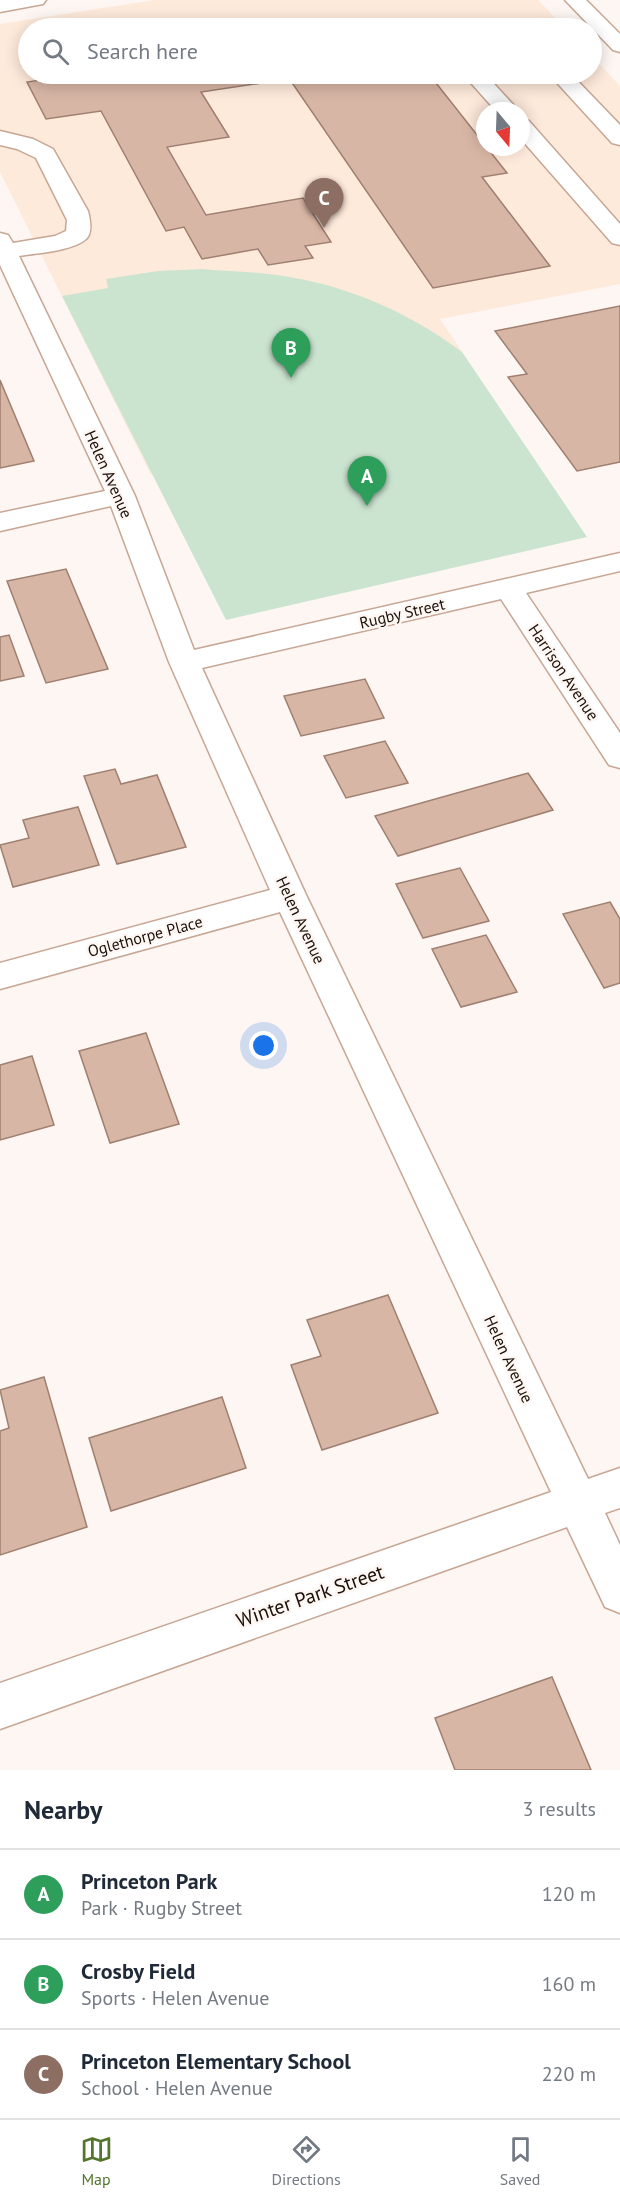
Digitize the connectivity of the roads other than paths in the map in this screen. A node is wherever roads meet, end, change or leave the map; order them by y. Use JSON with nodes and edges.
{"nodes":[{"id":1,"x":36,"y":0,"type":"edge"},
{"id":2,"x":575,"y":0,"type":"edge"},
{"id":3,"x":0,"y":6,"type":"edge"},
{"id":4,"x":593,"y":18,"type":"edge"},
{"id":5,"x":602,"y":28,"type":"edge"},
{"id":6,"x":620,"y":46,"type":"edge"},
{"id":7,"x":483,"y":84,"type":"edge"},
{"id":8,"x":569,"y":84,"type":"edge"},
{"id":9,"x":500,"y":102,"type":"edge"},
{"id":10,"x":530,"y":136,"type":"edge"},
{"id":11,"x":0,"y":138,"type":"edge"},
{"id":12,"x":620,"y":138,"type":"edge"},
{"id":13,"x":620,"y":238,"type":"edge"},
{"id":14,"x":3,"y":245,"type":"edge"},
{"id":15,"x":121,"y":496,"type":"junction"},
{"id":16,"x":0,"y":522,"type":"edge"},
{"id":17,"x":620,"y":562,"type":"edge"},
{"id":18,"x":508,"y":588,"type":"junction"},
{"id":19,"x":184,"y":662,"type":"junction"},
{"id":20,"x":620,"y":757,"type":"edge"},
{"id":21,"x":290,"y":897,"type":"junction"},
{"id":22,"x":0,"y":976,"type":"edge"},
{"id":23,"x":620,"y":1488,"type":"edge"},
{"id":24,"x":577,"y":1502,"type":"junction"},
{"id":25,"x":620,"y":1592,"type":"edge"},
{"id":26,"x":0,"y":1706,"type":"edge"}],
"edges":[{"from":1,"to":3,"type":"street"},
{"from":2,"to":4,"type":"street"},
{"from":5,"to":6,"type":"street"},
{"from":7,"to":9,"type":"street"},
{"from":8,"to":12,"type":"street"},
{"from":10,"to":13,"type":"street"},
{"from":11,"to":14,"type":"street"},
{"from":14,"to":15,"type":"street","name":"Helen Avenue"},
{"from":15,"to":16,"type":"street"},
{"from":15,"to":19,"type":"street","name":"Helen Avenue"},
{"from":17,"to":18,"type":"street","name":"Rugby Street"},
{"from":18,"to":19,"type":"street","name":"Rugby Street"},
{"from":18,"to":20,"type":"street","name":"Harrison Avenue"},
{"from":19,"to":21,"type":"street","name":"Helen Avenue"},
{"from":21,"to":22,"type":"street","name":"Oglethorpe Place"},
{"from":21,"to":24,"type":"street","name":"Helen Avenue"},
{"from":23,"to":24,"type":"street","name":"Winter Park Street"},
{"from":24,"to":25,"type":"street","name":"Helen Avenue"},
{"from":24,"to":26,"type":"street","name":"Winter Park Street"}]}
